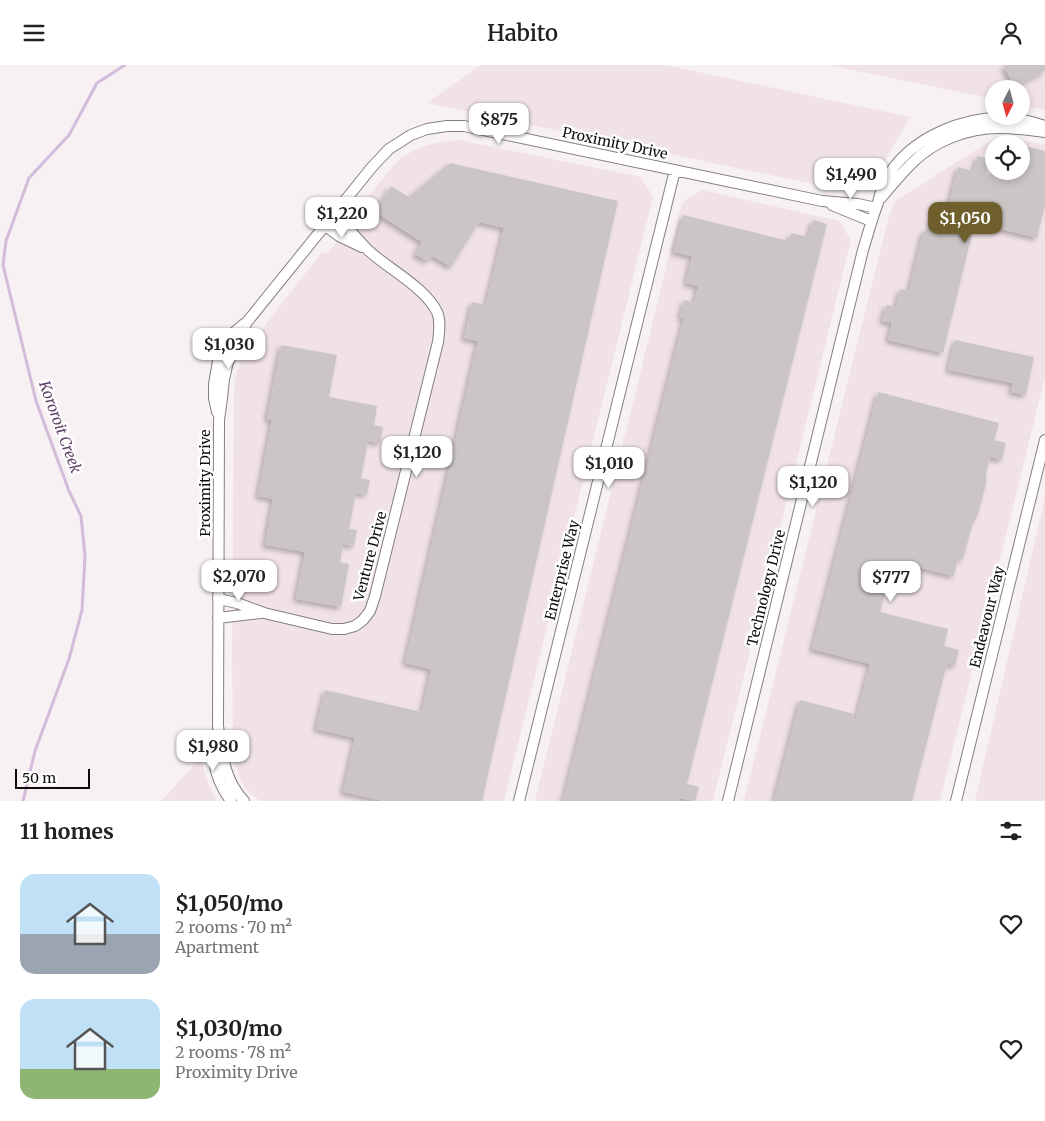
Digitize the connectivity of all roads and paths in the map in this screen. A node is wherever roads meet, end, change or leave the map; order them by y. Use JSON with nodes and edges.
{"nodes":[{"id":1,"x":1045,"y":127,"type":"edge"},
{"id":2,"x":1045,"y":132,"type":"edge"},
{"id":3,"x":675,"y":171,"type":"junction"},
{"id":4,"x":822,"y":201,"type":"junction"},
{"id":5,"x":877,"y":205,"type":"junction"},
{"id":6,"x":334,"y":212,"type":"junction"},
{"id":7,"x":871,"y":221,"type":"junction"},
{"id":8,"x":324,"y":225,"type":"junction"},
{"id":9,"x":367,"y":250,"type":"junction"},
{"id":10,"x":1045,"y":440,"type":"edge"},
{"id":11,"x":218,"y":599,"type":"junction"},
{"id":12,"x":264,"y":613,"type":"junction"},
{"id":13,"x":218,"y":618,"type":"junction"},
{"id":14,"x":218,"y":726,"type":"junction"},
{"id":15,"x":230,"y":801,"type":"edge"},
{"id":16,"x":244,"y":801,"type":"edge"},
{"id":17,"x":519,"y":801,"type":"edge"},
{"id":18,"x":728,"y":801,"type":"edge"},
{"id":19,"x":956,"y":801,"type":"edge"}],
"edges":[{"from":1,"to":5,"type":"street","name":"Technology Drive"},
{"from":2,"to":5,"type":"street"},
{"from":3,"to":4,"type":"street","name":"Proximity Drive"},
{"from":3,"to":6,"type":"street","name":"Proximity Drive"},
{"from":3,"to":17,"type":"street","name":"Enterprise Way"},
{"from":4,"to":5,"type":"street","name":"Proximity Drive"},
{"from":4,"to":7,"type":"street","name":"Proximity Drive"},
{"from":5,"to":7,"type":"street","name":"Technology Drive"},
{"from":6,"to":8,"type":"street","name":"Proximity Drive"},
{"from":6,"to":9,"type":"street","name":"Venture Drive"},
{"from":7,"to":18,"type":"street","name":"Technology Drive"},
{"from":8,"to":9,"type":"street","name":"Venture Drive"},
{"from":8,"to":11,"type":"street","name":"Proximity Drive"},
{"from":9,"to":12,"type":"street","name":"Venture Drive"},
{"from":10,"to":19,"type":"street","name":"Endeavour Way"},
{"from":11,"to":12,"type":"street","name":"Venture Drive"},
{"from":11,"to":13,"type":"street","name":"Proximity Drive"},
{"from":12,"to":13,"type":"street","name":"Venture Drive"},
{"from":13,"to":14,"type":"street","name":"Proximity Drive"},
{"from":14,"to":15,"type":"street","name":"Proximity Drive"},
{"from":14,"to":16,"type":"street","name":"Proximity Drive"}]}
